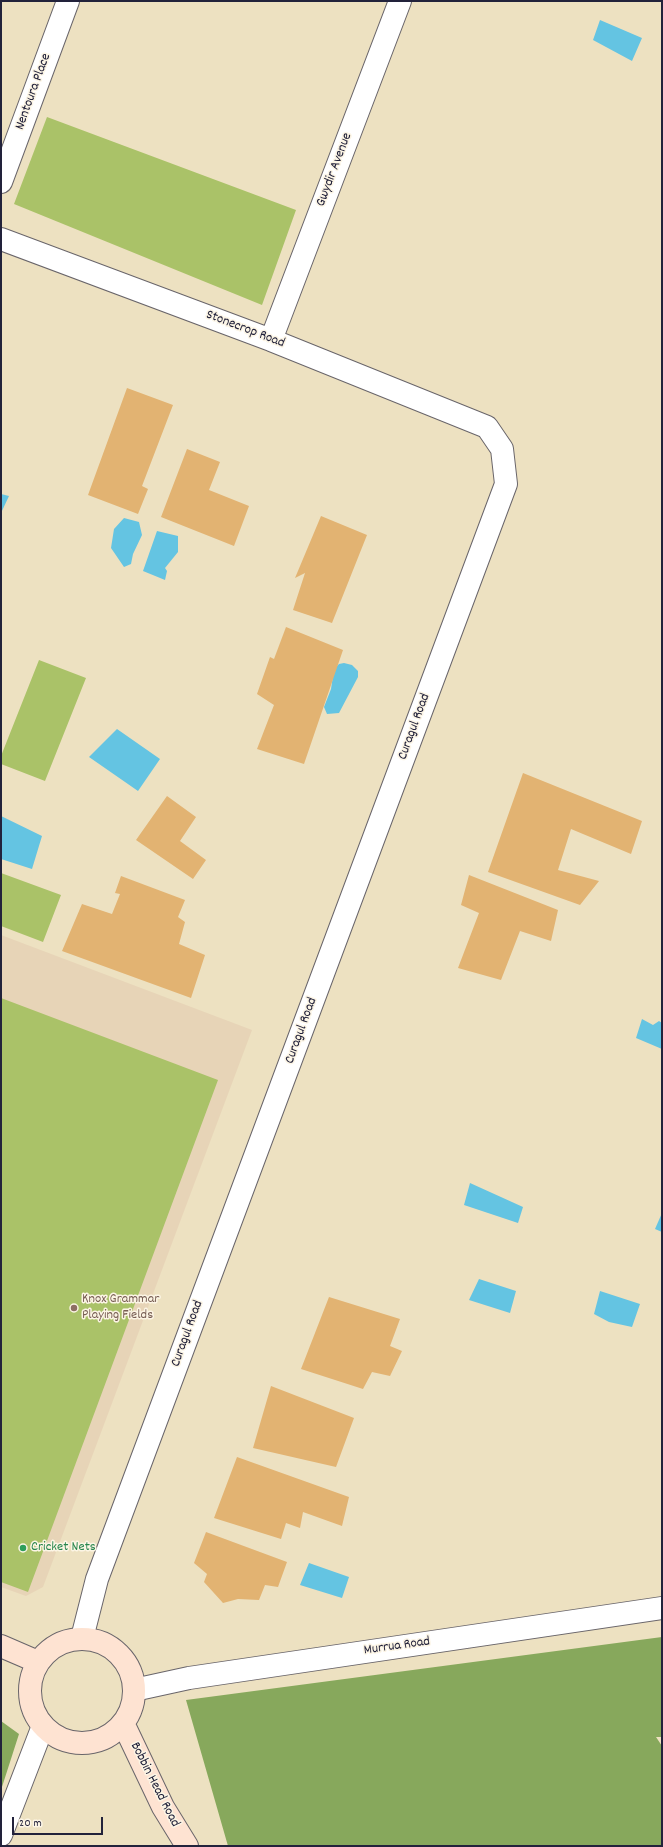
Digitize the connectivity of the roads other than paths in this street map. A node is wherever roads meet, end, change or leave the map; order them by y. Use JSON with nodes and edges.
{"nodes":[{"id":1,"x":68,"y":1,"type":"edge"},
{"id":2,"x":400,"y":1,"type":"edge"},
{"id":3,"x":1,"y":182,"type":"edge"},
{"id":4,"x":1,"y":239,"type":"edge"},
{"id":5,"x":271,"y":340,"type":"junction"},
{"id":6,"x":487,"y":427,"type":"joint"},
{"id":7,"x":662,"y":1608,"type":"edge"},
{"id":8,"x":82,"y":1638,"type":"junction"},
{"id":9,"x":1,"y":1646,"type":"edge"},
{"id":10,"x":38,"y":1662,"type":"junction"},
{"id":11,"x":134,"y":1690,"type":"junction"},
{"id":12,"x":123,"y":1723,"type":"junction"},
{"id":13,"x":43,"y":1726,"type":"junction"},
{"id":14,"x":1,"y":1835,"type":"edge"},
{"id":15,"x":187,"y":1846,"type":"edge"}],
"edges":[{"from":1,"to":3,"type":"street","name":"Nentoura Place"},
{"from":2,"to":5,"type":"street","name":"Gwydir Avenue"},
{"from":4,"to":5,"type":"street","name":"Stonecrop Road"},
{"from":5,"to":6,"type":"street","name":"Stonecrop Road"},
{"from":6,"to":8,"type":"street","name":"Curagul Road"},
{"from":7,"to":11,"type":"street","name":"Murrua Road"},
{"from":8,"to":10,"type":"main road"},
{"from":8,"to":11,"type":"main road"},
{"from":9,"to":10,"type":"main road"},
{"from":10,"to":13,"type":"main road"},
{"from":11,"to":12,"type":"main road"},
{"from":12,"to":13,"type":"main road"},
{"from":12,"to":15,"type":"main road","name":"Bobbin Head Road"},
{"from":13,"to":14,"type":"street"}]}
